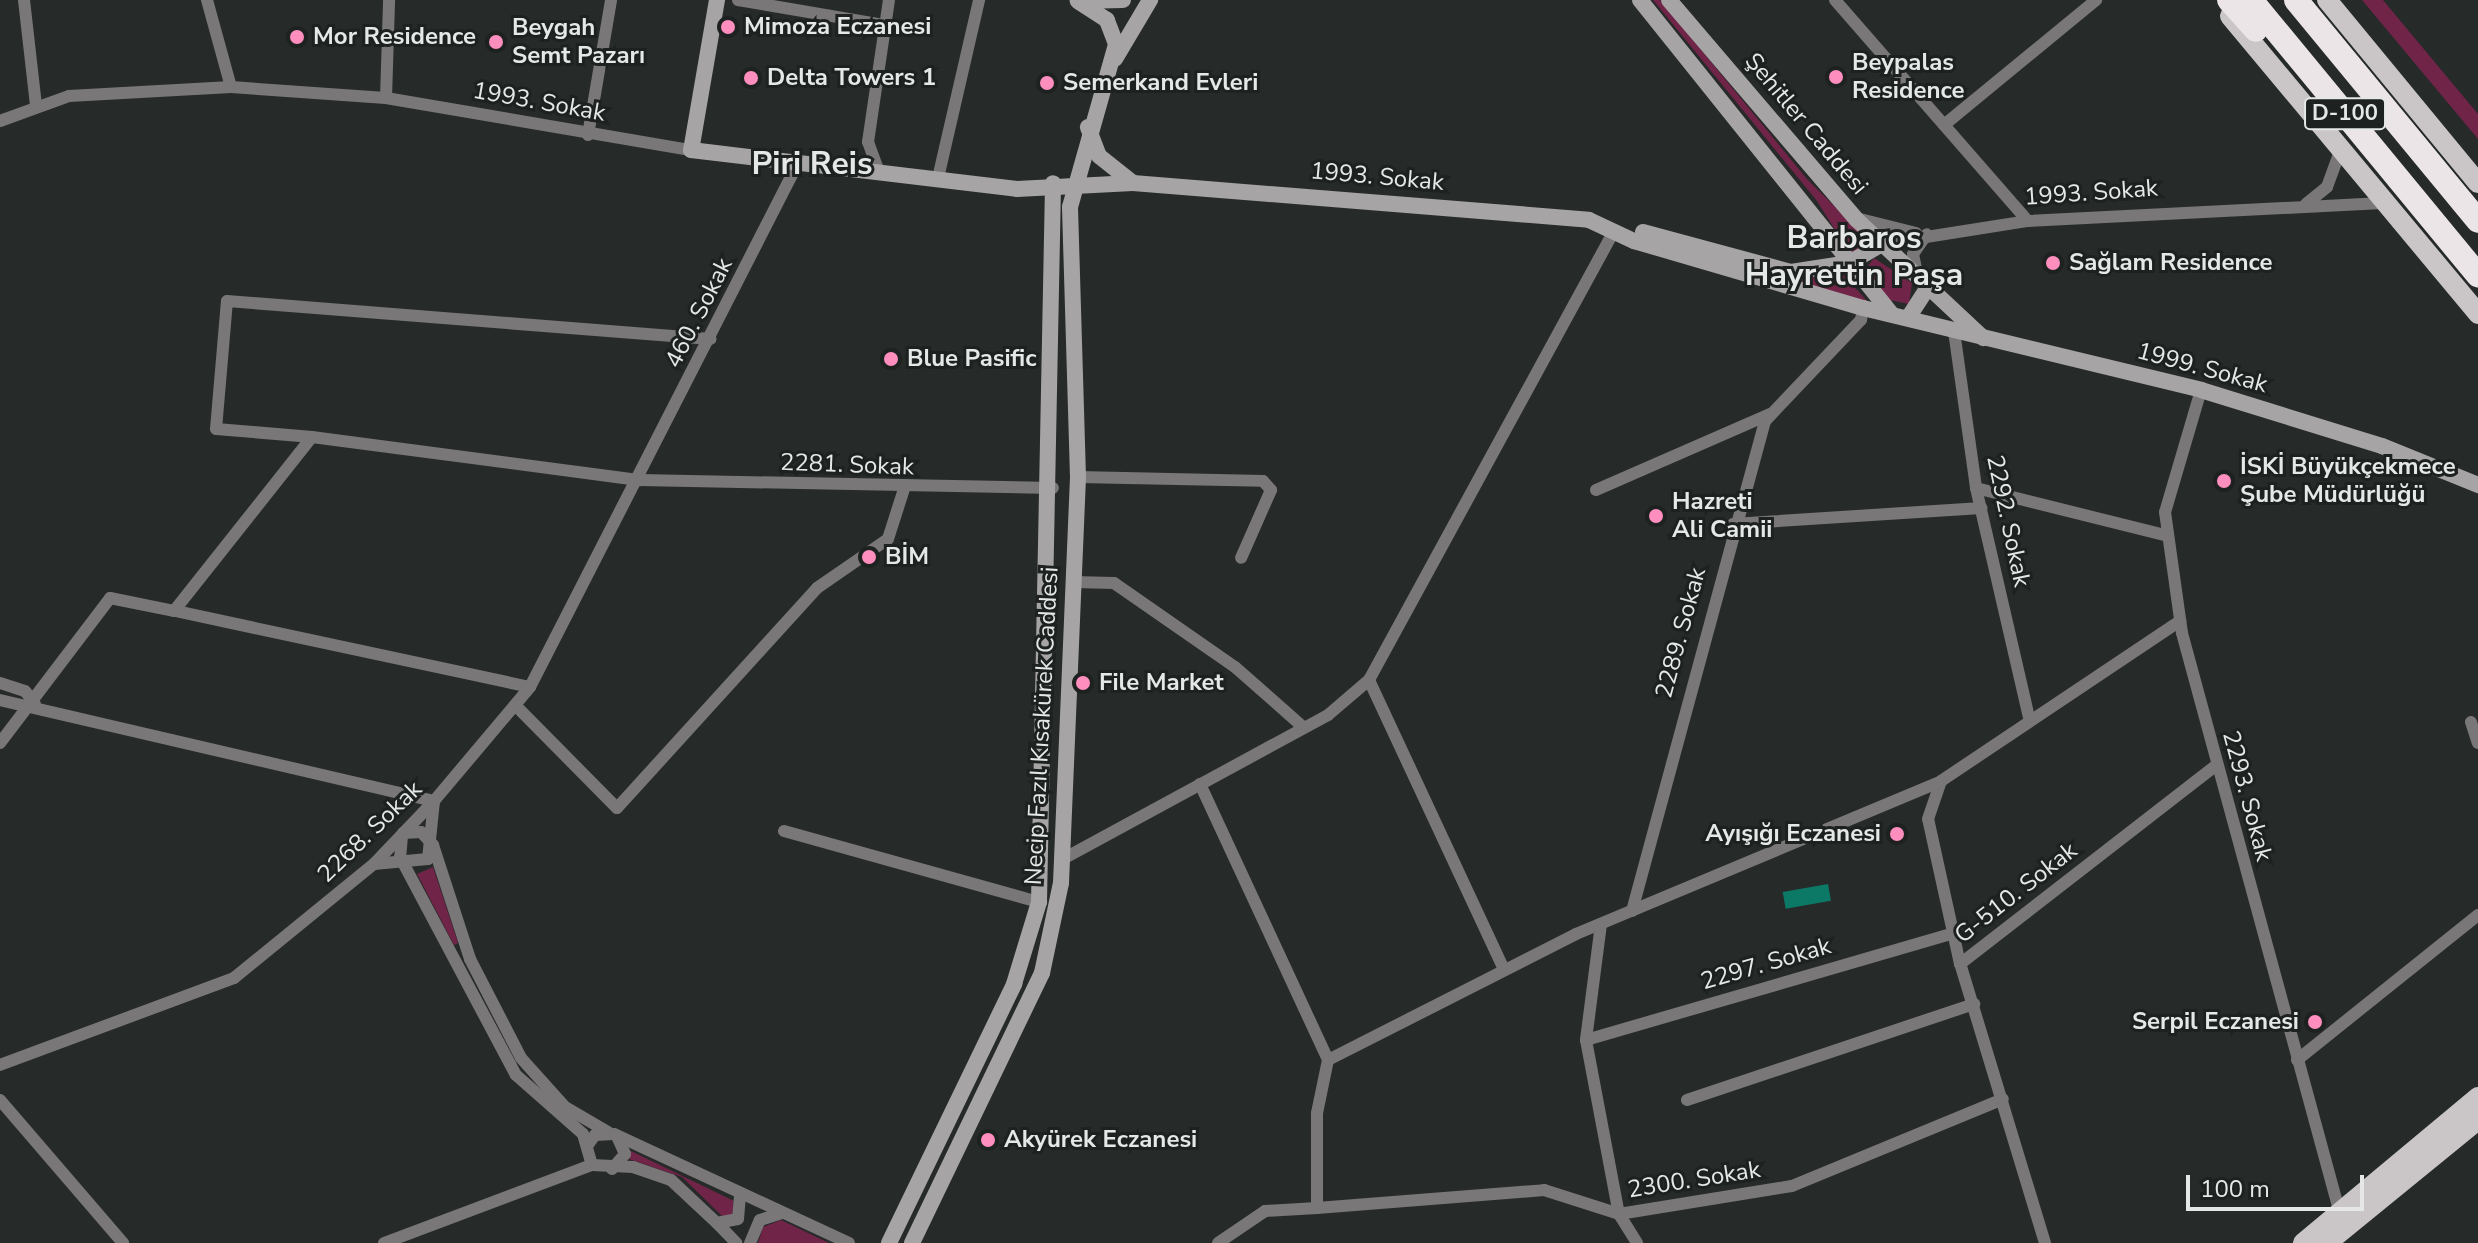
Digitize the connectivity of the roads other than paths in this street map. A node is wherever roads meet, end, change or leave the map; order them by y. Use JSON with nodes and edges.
{"nodes":[{"id":1,"x":24,"y":0,"type":"edge"},
{"id":2,"x":207,"y":0,"type":"edge"},
{"id":3,"x":389,"y":0,"type":"edge"},
{"id":4,"x":611,"y":0,"type":"edge"},
{"id":5,"x":717,"y":0,"type":"edge"},
{"id":6,"x":738,"y":0,"type":"edge"},
{"id":7,"x":889,"y":0,"type":"edge"},
{"id":8,"x":979,"y":0,"type":"edge"},
{"id":9,"x":1078,"y":0,"type":"edge"},
{"id":10,"x":1123,"y":0,"type":"edge"},
{"id":11,"x":1150,"y":0,"type":"edge"},
{"id":12,"x":1640,"y":0,"type":"edge"},
{"id":13,"x":1669,"y":0,"type":"edge"},
{"id":14,"x":1835,"y":0,"type":"edge"},
{"id":15,"x":2096,"y":0,"type":"edge"},
{"id":16,"x":2218,"y":0,"type":"edge"},
{"id":17,"x":2229,"y":0,"type":"edge"},
{"id":18,"x":2251,"y":0,"type":"edge"},
{"id":19,"x":2296,"y":0,"type":"edge"},
{"id":20,"x":2310,"y":0,"type":"edge"},
{"id":21,"x":2327,"y":0,"type":"edge"},
{"id":22,"x":885,"y":25,"type":"junction"},
{"id":23,"x":1108,"y":70,"type":"junction"},
{"id":24,"x":2359,"y":76,"type":"junction"},
{"id":25,"x":231,"y":87,"type":"junction"},
{"id":26,"x":386,"y":98,"type":"junction"},
{"id":27,"x":36,"y":106,"type":"junction"},
{"id":28,"x":0,"y":121,"type":"edge"},
{"id":29,"x":1944,"y":125,"type":"junction"},
{"id":30,"x":1088,"y":127,"type":"junction"},
{"id":31,"x":588,"y":135,"type":"junction"},
{"id":32,"x":691,"y":150,"type":"junction"},
{"id":33,"x":2339,"y":154,"type":"junction"},
{"id":34,"x":797,"y":165,"type":"junction"},
{"id":35,"x":879,"y":172,"type":"junction"},
{"id":36,"x":938,"y":178,"type":"junction"},
{"id":37,"x":1072,"y":180,"type":"junction"},
{"id":38,"x":1053,"y":183,"type":"junction"},
{"id":39,"x":1133,"y":183,"type":"junction"},
{"id":40,"x":2478,"y":183,"type":"edge"},
{"id":41,"x":2383,"y":203,"type":"junction"},
{"id":42,"x":2306,"y":204,"type":"junction"},
{"id":43,"x":1854,"y":217,"type":"junction"},
{"id":44,"x":2028,"y":221,"type":"junction"},
{"id":45,"x":2478,"y":221,"type":"edge"},
{"id":46,"x":1821,"y":224,"type":"junction"},
{"id":47,"x":2439,"y":227,"type":"junction"},
{"id":48,"x":1614,"y":231,"type":"junction"},
{"id":49,"x":1927,"y":234,"type":"junction"},
{"id":50,"x":1882,"y":244,"type":"junction"},
{"id":51,"x":1849,"y":263,"type":"junction"},
{"id":52,"x":1816,"y":269,"type":"junction"},
{"id":53,"x":2478,"y":275,"type":"edge"},
{"id":54,"x":1923,"y":280,"type":"junction"},
{"id":55,"x":1863,"y":308,"type":"junction"},
{"id":56,"x":2478,"y":314,"type":"edge"},
{"id":57,"x":1900,"y":316,"type":"junction"},
{"id":58,"x":1954,"y":331,"type":"junction"},
{"id":59,"x":711,"y":339,"type":"junction"},
{"id":60,"x":1984,"y":339,"type":"junction"},
{"id":61,"x":2201,"y":390,"type":"junction"},
{"id":62,"x":1770,"y":414,"type":"junction"},
{"id":63,"x":312,"y":437,"type":"junction"},
{"id":64,"x":1078,"y":477,"type":"junction"},
{"id":65,"x":640,"y":480,"type":"junction"},
{"id":66,"x":2478,"y":485,"type":"edge"},
{"id":67,"x":1053,"y":488,"type":"junction"},
{"id":68,"x":1976,"y":488,"type":"junction"},
{"id":69,"x":904,"y":489,"type":"junction"},
{"id":70,"x":1596,"y":490,"type":"dead end"},
{"id":71,"x":1981,"y":508,"type":"junction"},
{"id":72,"x":1733,"y":524,"type":"junction"},
{"id":73,"x":2168,"y":536,"type":"junction"},
{"id":74,"x":1241,"y":558,"type":"dead end"},
{"id":75,"x":1073,"y":582,"type":"junction"},
{"id":76,"x":174,"y":611,"type":"junction"},
{"id":77,"x":2180,"y":621,"type":"junction"},
{"id":78,"x":1369,"y":680,"type":"junction"},
{"id":79,"x":0,"y":683,"type":"edge"},
{"id":80,"x":530,"y":687,"type":"junction"},
{"id":81,"x":0,"y":700,"type":"edge"},
{"id":82,"x":35,"y":704,"type":"junction"},
{"id":83,"x":517,"y":707,"type":"junction"},
{"id":84,"x":2029,"y":717,"type":"junction"},
{"id":85,"x":2471,"y":722,"type":"dead end"},
{"id":86,"x":1303,"y":727,"type":"junction"},
{"id":87,"x":0,"y":743,"type":"edge"},
{"id":88,"x":2478,"y":743,"type":"edge"},
{"id":89,"x":2215,"y":766,"type":"junction"},
{"id":90,"x":1941,"y":781,"type":"junction"},
{"id":91,"x":1200,"y":784,"type":"junction"},
{"id":92,"x":434,"y":801,"type":"junction"},
{"id":93,"x":784,"y":831,"type":"dead end"},
{"id":94,"x":403,"y":833,"type":"junction"},
{"id":95,"x":433,"y":845,"type":"junction"},
{"id":96,"x":1061,"y":860,"type":"junction"},
{"id":97,"x":403,"y":862,"type":"junction"},
{"id":98,"x":374,"y":864,"type":"junction"},
{"id":99,"x":1041,"y":870,"type":"junction"},
{"id":100,"x":1039,"y":902,"type":"junction"},
{"id":101,"x":1632,"y":911,"type":"junction"},
{"id":102,"x":2478,"y":915,"type":"edge"},
{"id":103,"x":1601,"y":924,"type":"junction"},
{"id":104,"x":1958,"y":932,"type":"junction"},
{"id":105,"x":1960,"y":964,"type":"junction"},
{"id":106,"x":1504,"y":970,"type":"junction"},
{"id":107,"x":1974,"y":1004,"type":"junction"},
{"id":108,"x":1586,"y":1040,"type":"junction"},
{"id":109,"x":1328,"y":1060,"type":"junction"},
{"id":110,"x":2297,"y":1060,"type":"junction"},
{"id":111,"x":0,"y":1065,"type":"edge"},
{"id":112,"x":2478,"y":1097,"type":"edge"},
{"id":113,"x":2003,"y":1099,"type":"junction"},
{"id":114,"x":0,"y":1100,"type":"edge"},
{"id":115,"x":1687,"y":1100,"type":"dead end"},
{"id":116,"x":2478,"y":1120,"type":"edge"},
{"id":117,"x":611,"y":1133,"type":"junction"},
{"id":118,"x":587,"y":1146,"type":"junction"},
{"id":119,"x":592,"y":1165,"type":"junction"},
{"id":120,"x":609,"y":1170,"type":"junction"},
{"id":121,"x":740,"y":1194,"type":"junction"},
{"id":122,"x":1317,"y":1208,"type":"junction"},
{"id":123,"x":781,"y":1213,"type":"junction"},
{"id":124,"x":1619,"y":1214,"type":"junction"},
{"id":125,"x":2344,"y":1216,"type":"junction"},
{"id":126,"x":717,"y":1223,"type":"junction"},
{"id":127,"x":123,"y":1243,"type":"edge"},
{"id":128,"x":384,"y":1243,"type":"edge"},
{"id":129,"x":736,"y":1243,"type":"edge"},
{"id":130,"x":750,"y":1243,"type":"edge"},
{"id":131,"x":849,"y":1243,"type":"edge"},
{"id":132,"x":889,"y":1243,"type":"edge"},
{"id":133,"x":912,"y":1243,"type":"edge"},
{"id":134,"x":1218,"y":1243,"type":"edge"},
{"id":135,"x":1637,"y":1243,"type":"edge"},
{"id":136,"x":2045,"y":1243,"type":"edge"},
{"id":137,"x":2303,"y":1243,"type":"edge"},
{"id":138,"x":2327,"y":1243,"type":"edge"}],
"edges":[{"from":1,"to":27,"type":"street"},
{"from":2,"to":25,"type":"street"},
{"from":3,"to":26,"type":"street"},
{"from":4,"to":31,"type":"street"},
{"from":5,"to":32,"type":"main road"},
{"from":6,"to":22,"type":"street"},
{"from":7,"to":22,"type":"street"},
{"from":8,"to":36,"type":"street"},
{"from":9,"to":10,"type":"main road"},
{"from":9,"to":23,"type":"main road"},
{"from":11,"to":23,"type":"main road"},
{"from":12,"to":46,"type":"main road","name":"Şehitler Caddesi"},
{"from":13,"to":43,"type":"main road","name":"Şehitler Caddesi"},
{"from":14,"to":29,"type":"street"},
{"from":15,"to":29,"type":"street"},
{"from":16,"to":33,"type":"main road"},
{"from":17,"to":47,"type":"highway"},
{"from":18,"to":47,"type":"highway","number":"D-100"},
{"from":19,"to":24,"type":"highway","number":"D-100"},
{"from":20,"to":24,"type":"highway"},
{"from":21,"to":40,"type":"main road"},
{"from":22,"to":35,"type":"street"},
{"from":23,"to":30,"type":"main road","name":"Necip Fazıl Kısakürek Caddesi"},
{"from":24,"to":45,"type":"highway","number":"D-100"},
{"from":25,"to":26,"type":"street","name":"1993. Sokak"},
{"from":25,"to":27,"type":"street","name":"1993. Sokak"},
{"from":26,"to":31,"type":"street","name":"1993. Sokak"},
{"from":27,"to":28,"type":"street","name":"1993. Sokak"},
{"from":29,"to":44,"type":"street"},
{"from":30,"to":37,"type":"main road","name":"Necip Fazıl Kısakürek Caddesi"},
{"from":30,"to":39,"type":"main road"},
{"from":31,"to":32,"type":"street","name":"1993. Sokak"},
{"from":32,"to":34,"type":"main road","name":"1993. Sokak"},
{"from":33,"to":41,"type":"main road"},
{"from":33,"to":42,"type":"street"},
{"from":34,"to":35,"type":"main road","name":"1993. Sokak"},
{"from":34,"to":59,"type":"street","name":"460. Sokak"},
{"from":35,"to":36,"type":"main road","name":"1993. Sokak"},
{"from":36,"to":38,"type":"main road","name":"1993. Sokak"},
{"from":37,"to":38,"type":"main road","name":"1993. Sokak"},
{"from":37,"to":39,"type":"main road","name":"1993. Sokak"},
{"from":37,"to":64,"type":"main road","name":"Necip Fazıl Kısakürek Caddesi"},
{"from":38,"to":67,"type":"main road","name":"Necip Fazıl Kısakürek Caddesi"},
{"from":39,"to":48,"type":"main road","name":"1993. Sokak"},
{"from":41,"to":42,"type":"street","name":"1993. Sokak"},
{"from":41,"to":56,"type":"main road"},
{"from":42,"to":44,"type":"street","name":"1993. Sokak"},
{"from":43,"to":49,"type":"street"},
{"from":43,"to":50,"type":"main road","name":"Şehitler Caddesi"},
{"from":44,"to":49,"type":"street","name":"1993. Sokak"},
{"from":46,"to":51,"type":"main road","name":"Şehitler Caddesi"},
{"from":46,"to":52,"type":"main road"},
{"from":47,"to":53,"type":"highway","number":"D-100"},
{"from":48,"to":52,"type":"main road","name":"1993. Sokak"},
{"from":48,"to":55,"type":"main road","name":"1993. Sokak"},
{"from":48,"to":78,"type":"street"},
{"from":49,"to":50,"type":"street","name":"1993. Sokak"},
{"from":49,"to":54,"type":"street"},
{"from":50,"to":51,"type":"main road","name":"1993. Sokak"},
{"from":50,"to":54,"type":"main road","name":"Şehitler Caddesi"},
{"from":51,"to":52,"type":"main road","name":"1993. Sokak"},
{"from":51,"to":57,"type":"main road","name":"Şehitler Caddesi"},
{"from":54,"to":57,"type":"main road"},
{"from":54,"to":60,"type":"main road","name":"Şehitler Caddesi"},
{"from":55,"to":57,"type":"main road","name":"1993. Sokak"},
{"from":55,"to":62,"type":"street","name":"2289. Sokak"},
{"from":57,"to":58,"type":"main road","name":"1999. Sokak"},
{"from":58,"to":60,"type":"main road","name":"1999. Sokak"},
{"from":58,"to":68,"type":"street","name":"2292. Sokak"},
{"from":59,"to":63,"type":"street","name":"2281. Sokak"},
{"from":59,"to":65,"type":"street","name":"460. Sokak"},
{"from":60,"to":61,"type":"main road","name":"1999. Sokak"},
{"from":61,"to":66,"type":"main road","name":"1999. Sokak"},
{"from":61,"to":73,"type":"street","name":"2293. Sokak"},
{"from":62,"to":70,"type":"street"},
{"from":62,"to":72,"type":"street","name":"2289. Sokak"},
{"from":63,"to":65,"type":"street","name":"2281. Sokak"},
{"from":63,"to":76,"type":"street"},
{"from":64,"to":67,"type":"main road"},
{"from":64,"to":74,"type":"street"},
{"from":64,"to":75,"type":"main road","name":"Necip Fazıl Kısakürek Caddesi"},
{"from":65,"to":69,"type":"street","name":"2281. Sokak"},
{"from":65,"to":80,"type":"street","name":"2268. Sokak"},
{"from":67,"to":69,"type":"street","name":"2281. Sokak"},
{"from":67,"to":99,"type":"main road","name":"Necip Fazıl Kısakürek Caddesi"},
{"from":68,"to":71,"type":"street","name":"2292. Sokak"},
{"from":68,"to":73,"type":"street"},
{"from":69,"to":83,"type":"street"},
{"from":71,"to":72,"type":"street"},
{"from":71,"to":84,"type":"street","name":"2292. Sokak"},
{"from":72,"to":101,"type":"street","name":"2289. Sokak"},
{"from":73,"to":77,"type":"street","name":"2293. Sokak"},
{"from":75,"to":86,"type":"street"},
{"from":75,"to":96,"type":"main road","name":"Necip Fazıl Kısakürek Caddesi"},
{"from":76,"to":80,"type":"street"},
{"from":76,"to":82,"type":"street"},
{"from":77,"to":84,"type":"street"},
{"from":77,"to":89,"type":"street","name":"2293. Sokak"},
{"from":78,"to":86,"type":"street"},
{"from":78,"to":106,"type":"street"},
{"from":79,"to":82,"type":"street"},
{"from":80,"to":83,"type":"street","name":"2268. Sokak"},
{"from":81,"to":82,"type":"street"},
{"from":82,"to":87,"type":"street"},
{"from":82,"to":92,"type":"street"},
{"from":83,"to":92,"type":"street","name":"2268. Sokak"},
{"from":84,"to":90,"type":"street"},
{"from":85,"to":88,"type":"street"},
{"from":86,"to":91,"type":"street"},
{"from":89,"to":105,"type":"street","name":"G-510. Sokak"},
{"from":89,"to":110,"type":"street","name":"2293. Sokak"},
{"from":90,"to":101,"type":"street"},
{"from":90,"to":104,"type":"street"},
{"from":91,"to":96,"type":"street"},
{"from":91,"to":109,"type":"street"},
{"from":92,"to":94,"type":"street","name":"2268. Sokak"},
{"from":92,"to":95,"type":"street"},
{"from":93,"to":100,"type":"street"},
{"from":94,"to":95,"type":"street"},
{"from":94,"to":97,"type":"street"},
{"from":94,"to":98,"type":"street","name":"2268. Sokak"},
{"from":95,"to":97,"type":"street"},
{"from":95,"to":117,"type":"street"},
{"from":96,"to":99,"type":"main road"},
{"from":96,"to":133,"type":"main road","name":"Necip Fazıl Kısakürek Caddesi"},
{"from":97,"to":98,"type":"street"},
{"from":97,"to":118,"type":"street"},
{"from":98,"to":111,"type":"street","name":"2268. Sokak"},
{"from":99,"to":100,"type":"main road","name":"Necip Fazıl Kısakürek Caddesi"},
{"from":100,"to":132,"type":"main road","name":"Necip Fazıl Kısakürek Caddesi"},
{"from":101,"to":103,"type":"street"},
{"from":102,"to":110,"type":"street"},
{"from":103,"to":106,"type":"street"},
{"from":103,"to":108,"type":"street","name":"2300. Sokak"},
{"from":104,"to":105,"type":"street"},
{"from":104,"to":108,"type":"street","name":"2297. Sokak"},
{"from":105,"to":107,"type":"street","name":"G-510. Sokak"},
{"from":106,"to":109,"type":"street"},
{"from":107,"to":113,"type":"street","name":"G-510. Sokak"},
{"from":107,"to":115,"type":"street"},
{"from":108,"to":124,"type":"street","name":"2300. Sokak"},
{"from":109,"to":122,"type":"street"},
{"from":110,"to":125,"type":"street","name":"2293. Sokak"},
{"from":112,"to":125,"type":"main road"},
{"from":113,"to":124,"type":"street","name":"2300. Sokak"},
{"from":113,"to":136,"type":"street","name":"G-510. Sokak"},
{"from":114,"to":127,"type":"street"},
{"from":116,"to":125,"type":"main road"},
{"from":117,"to":118,"type":"street"},
{"from":117,"to":120,"type":"street"},
{"from":117,"to":121,"type":"street"},
{"from":118,"to":119,"type":"street"},
{"from":119,"to":120,"type":"street"},
{"from":119,"to":128,"type":"street"},
{"from":120,"to":126,"type":"street"},
{"from":121,"to":123,"type":"street"},
{"from":121,"to":126,"type":"street"},
{"from":122,"to":124,"type":"street"},
{"from":122,"to":134,"type":"street"},
{"from":123,"to":130,"type":"street"},
{"from":123,"to":131,"type":"street"},
{"from":124,"to":135,"type":"street"},
{"from":125,"to":137,"type":"main road"},
{"from":125,"to":138,"type":"main road"},
{"from":126,"to":129,"type":"street"}]}
